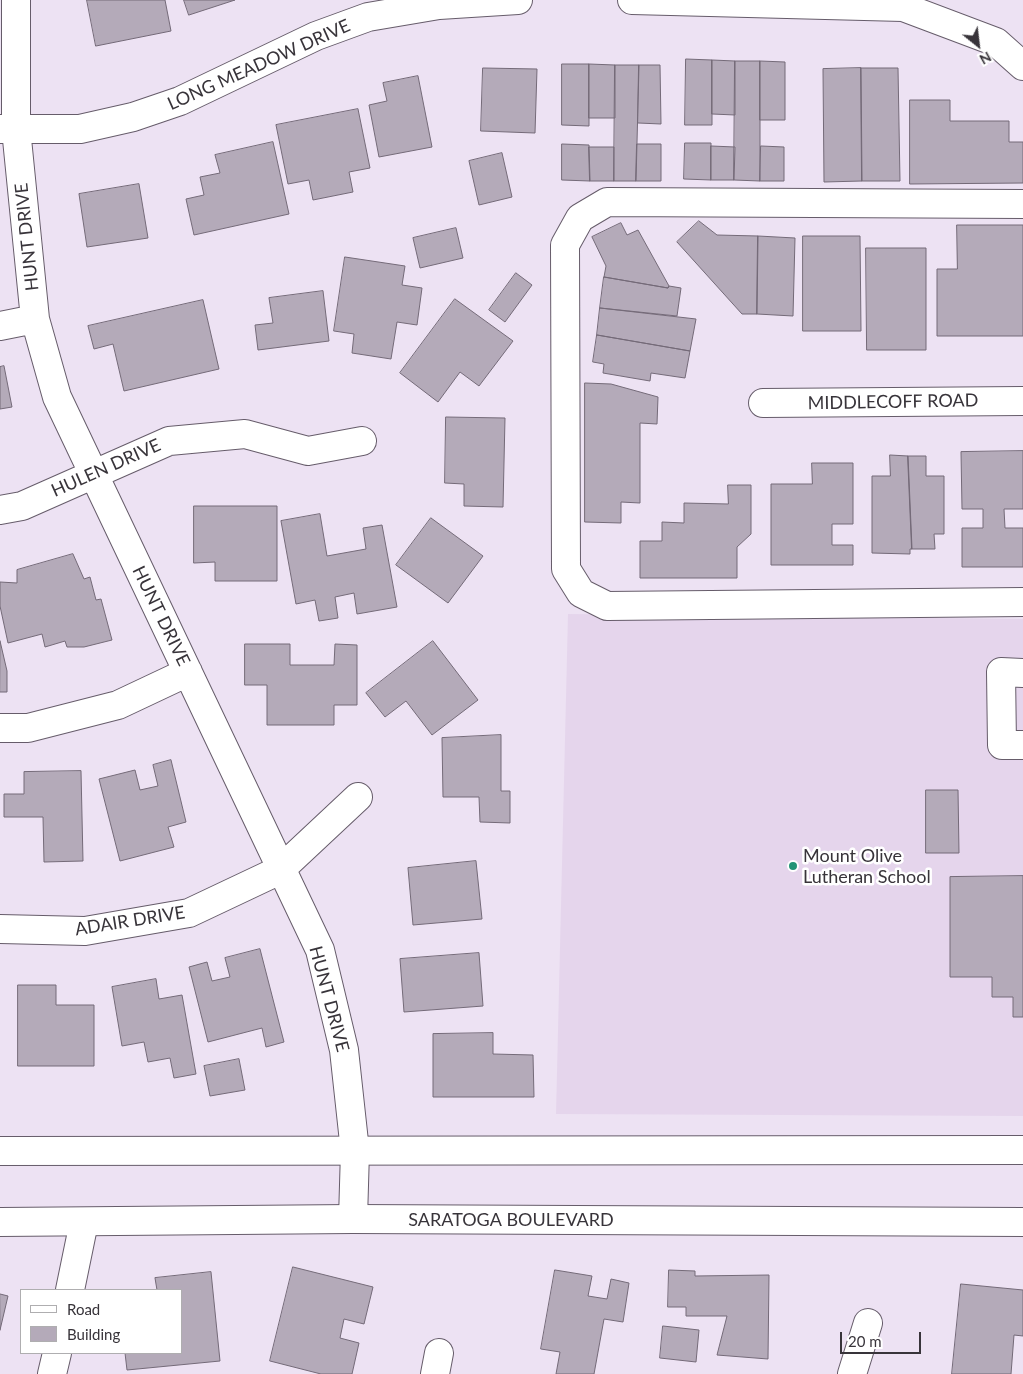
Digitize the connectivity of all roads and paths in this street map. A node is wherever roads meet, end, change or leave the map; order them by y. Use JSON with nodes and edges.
{"nodes":[{"id":1,"x":16,"y":0,"type":"edge"},
{"id":2,"x":518,"y":0,"type":"edge"},
{"id":3,"x":632,"y":0,"type":"edge"},
{"id":4,"x":1023,"y":66,"type":"edge"},
{"id":5,"x":8,"y":129,"type":"edge"},
{"id":6,"x":1023,"y":204,"type":"edge"},
{"id":7,"x":34,"y":319,"type":"junction"},
{"id":8,"x":0,"y":326,"type":"edge"},
{"id":9,"x":1023,"y":401,"type":"edge"},
{"id":10,"x":763,"y":404,"type":"dead end"},
{"id":11,"x":362,"y":441,"type":"dead end"},
{"id":12,"x":93,"y":474,"type":"junction"},
{"id":13,"x":0,"y":510,"type":"edge"},
{"id":14,"x":1023,"y":602,"type":"edge"},
{"id":15,"x":188,"y":672,"type":"junction"},
{"id":16,"x":1023,"y":673,"type":"edge"},
{"id":17,"x":0,"y":728,"type":"edge"},
{"id":18,"x":1023,"y":745,"type":"edge"},
{"id":19,"x":358,"y":797,"type":"dead end"},
{"id":20,"x":280,"y":870,"type":"junction"},
{"id":21,"x":0,"y":929,"type":"edge"},
{"id":22,"x":1023,"y":1150,"type":"edge"},
{"id":23,"x":0,"y":1151,"type":"edge"},
{"id":24,"x":355,"y":1151,"type":"junction"},
{"id":25,"x":353,"y":1219,"type":"junction"},
{"id":26,"x":0,"y":1222,"type":"edge"},
{"id":27,"x":84,"y":1222,"type":"junction"},
{"id":28,"x":1023,"y":1222,"type":"edge"},
{"id":29,"x":70,"y":1289,"type":"edge"},
{"id":30,"x":868,"y":1323,"type":"dead end"},
{"id":31,"x":57,"y":1354,"type":"edge"},
{"id":32,"x":52,"y":1374,"type":"edge"},
{"id":33,"x":852,"y":1374,"type":"edge"}],
"edges":[{"from":1,"to":5,"type":"street","name":"HUNT DRIVE"},
{"from":2,"to":5,"type":"street","name":"LONG MEADOW DRIVE"},
{"from":3,"to":4,"type":"street"},
{"from":5,"to":7,"type":"street","name":"HUNT DRIVE"},
{"from":6,"to":14,"type":"street"},
{"from":7,"to":8,"type":"street"},
{"from":7,"to":12,"type":"street","name":"HUNT DRIVE"},
{"from":9,"to":10,"type":"street","name":"MIDDLECOFF ROAD"},
{"from":11,"to":12,"type":"street","name":"HULEN DRIVE"},
{"from":12,"to":13,"type":"street","name":"HULEN DRIVE"},
{"from":12,"to":15,"type":"street","name":"HUNT DRIVE"},
{"from":15,"to":17,"type":"street"},
{"from":15,"to":20,"type":"street","name":"HUNT DRIVE"},
{"from":16,"to":18,"type":"street"},
{"from":19,"to":20,"type":"street","name":"ADAIR DRIVE"},
{"from":20,"to":21,"type":"street","name":"ADAIR DRIVE"},
{"from":20,"to":24,"type":"street","name":"HUNT DRIVE"},
{"from":22,"to":24,"type":"street"},
{"from":23,"to":24,"type":"street"},
{"from":24,"to":25,"type":"street","name":"HUNT DRIVE"},
{"from":25,"to":27,"type":"street","name":"SARATOGA BOULEVARD"},
{"from":25,"to":28,"type":"street","name":"SARATOGA BOULEVARD"},
{"from":26,"to":27,"type":"street","name":"SARATOGA BOULEVARD"},
{"from":27,"to":29,"type":"street"},
{"from":30,"to":33,"type":"street"},
{"from":31,"to":32,"type":"street"}]}
